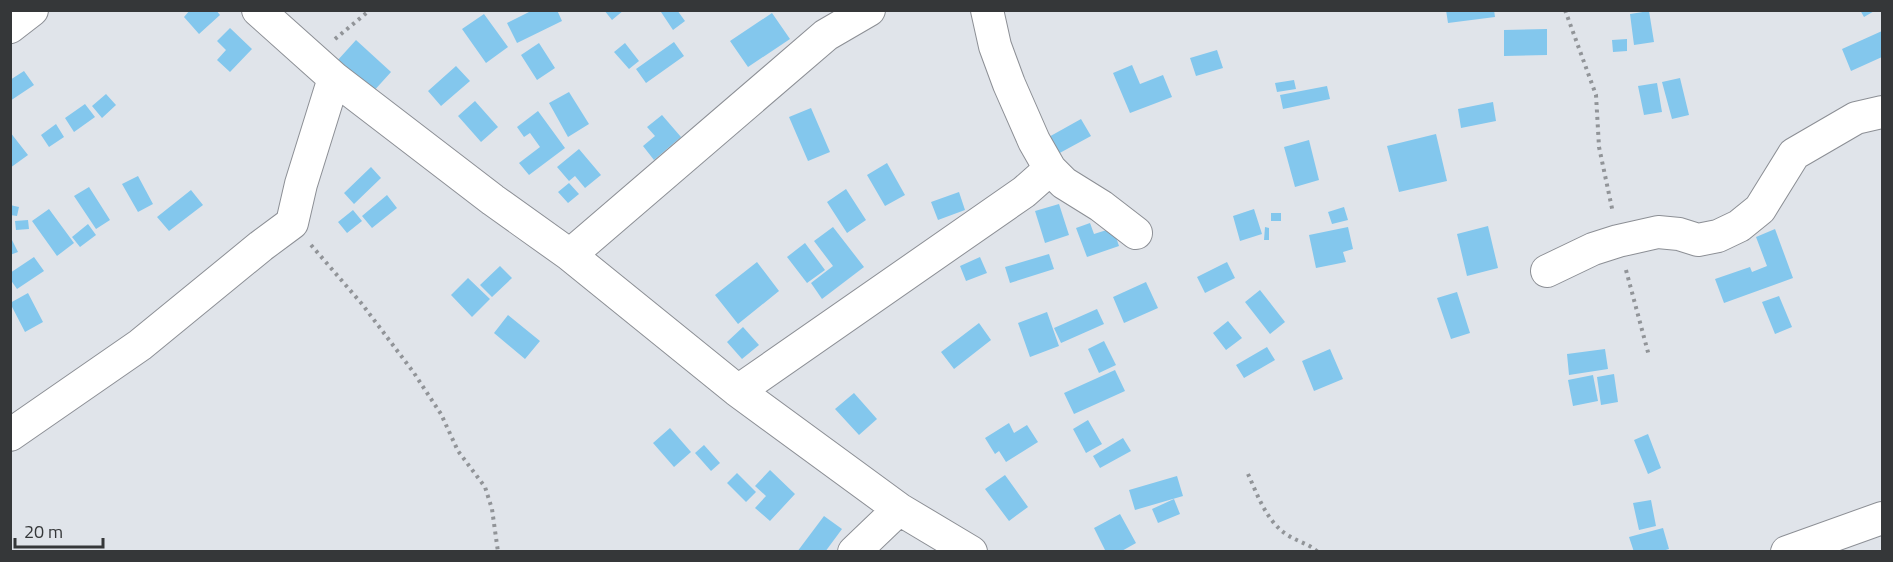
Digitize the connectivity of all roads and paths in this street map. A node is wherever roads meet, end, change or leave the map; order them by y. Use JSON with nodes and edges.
{"nodes":[{"id":1,"x":32,"y":10,"type":"edge"},
{"id":2,"x":258,"y":10,"type":"edge"},
{"id":3,"x":370,"y":10,"type":"edge"},
{"id":4,"x":869,"y":10,"type":"edge"},
{"id":5,"x":987,"y":10,"type":"edge"},
{"id":6,"x":1565,"y":10,"type":"edge"},
{"id":7,"x":10,"y":27,"type":"edge"},
{"id":8,"x":322,"y":68,"type":"junction"},
{"id":9,"x":1882,"y":112,"type":"edge"},
{"id":10,"x":1050,"y":169,"type":"junction"},
{"id":11,"x":292,"y":223,"type":"junction"},
{"id":12,"x":1136,"y":233,"type":"dead end"},
{"id":13,"x":1618,"y":240,"type":"junction"},
{"id":14,"x":570,"y":255,"type":"junction"},
{"id":15,"x":1547,"y":271,"type":"dead end"},
{"id":16,"x":1649,"y":356,"type":"dead end"},
{"id":17,"x":738,"y":391,"type":"junction"},
{"id":18,"x":10,"y":435,"type":"edge"},
{"id":19,"x":1248,"y":474,"type":"dead end"},
{"id":20,"x":899,"y":509,"type":"junction"},
{"id":21,"x":1882,"y":518,"type":"edge"},
{"id":22,"x":498,"y":552,"type":"edge"},
{"id":23,"x":854,"y":552,"type":"edge"},
{"id":24,"x":971,"y":552,"type":"edge"},
{"id":25,"x":1318,"y":552,"type":"edge"},
{"id":26,"x":1787,"y":552,"type":"edge"}],
"edges":[{"from":1,"to":7,"type":"street"},
{"from":2,"to":8,"type":"street"},
{"from":3,"to":8,"type":"path"},
{"from":4,"to":14,"type":"street"},
{"from":5,"to":10,"type":"street"},
{"from":6,"to":13,"type":"path"},
{"from":8,"to":11,"type":"street"},
{"from":8,"to":14,"type":"street"},
{"from":9,"to":13,"type":"street"},
{"from":10,"to":12,"type":"street"},
{"from":10,"to":17,"type":"street"},
{"from":11,"to":18,"type":"street"},
{"from":11,"to":22,"type":"path"},
{"from":13,"to":15,"type":"street"},
{"from":13,"to":16,"type":"path"},
{"from":14,"to":17,"type":"street"},
{"from":17,"to":20,"type":"street"},
{"from":19,"to":25,"type":"path"},
{"from":20,"to":23,"type":"street"},
{"from":20,"to":24,"type":"street"},
{"from":21,"to":26,"type":"street"}]}
